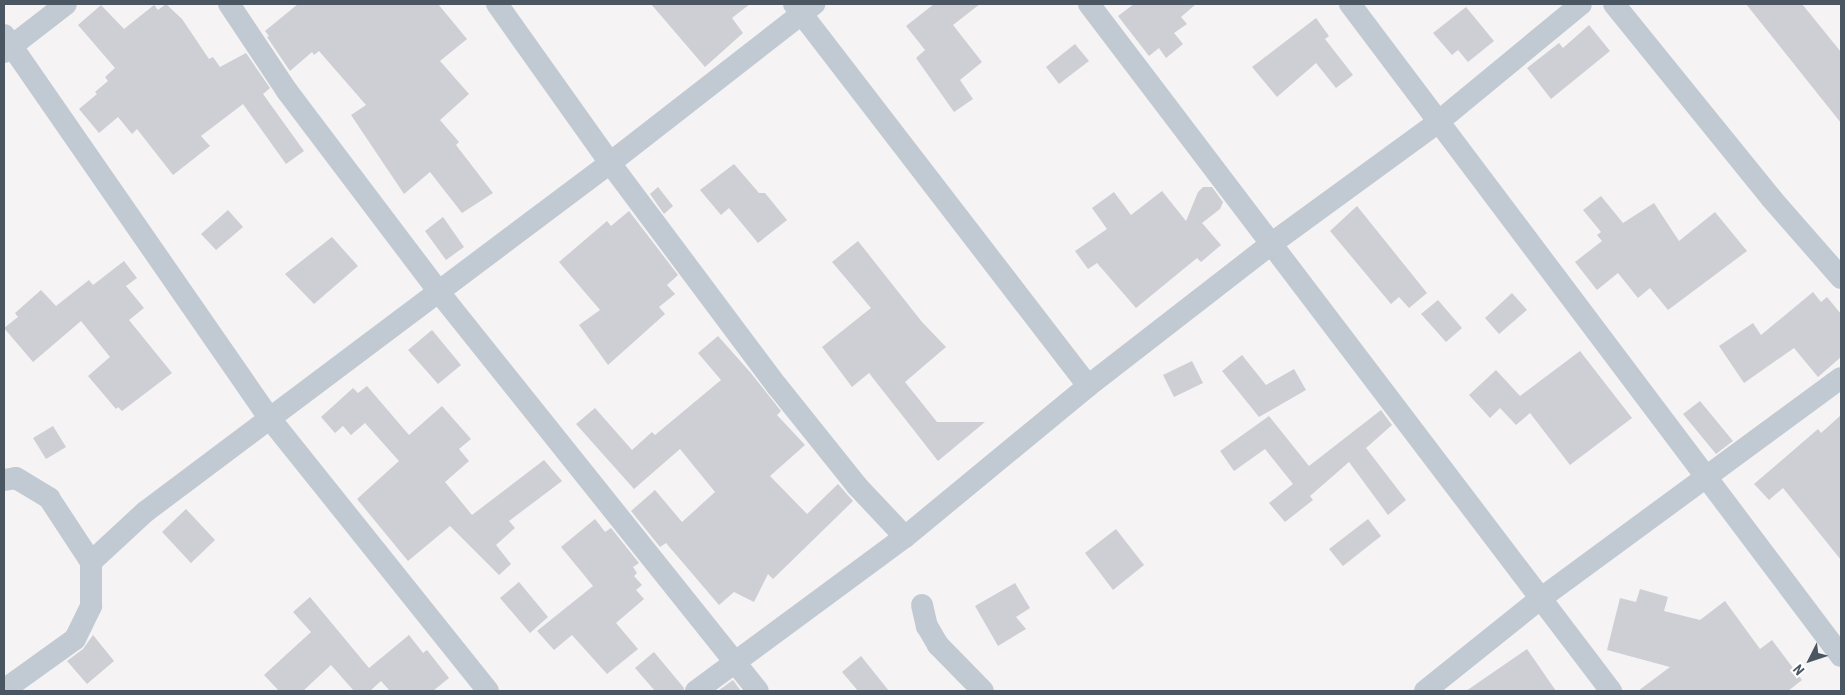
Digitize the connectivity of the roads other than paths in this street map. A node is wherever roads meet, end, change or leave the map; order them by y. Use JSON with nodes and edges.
{"nodes":[{"id":1,"x":66,"y":4,"type":"edge"},
{"id":2,"x":228,"y":4,"type":"edge"},
{"id":3,"x":497,"y":4,"type":"edge"},
{"id":4,"x":1089,"y":4,"type":"edge"},
{"id":5,"x":1350,"y":4,"type":"edge"},
{"id":6,"x":1581,"y":4,"type":"edge"},
{"id":7,"x":1614,"y":4,"type":"edge"},
{"id":8,"x":803,"y":7,"type":"edge"},
{"id":9,"x":6,"y":44,"type":"edge"},
{"id":10,"x":1438,"y":122,"type":"junction"},
{"id":11,"x":610,"y":163,"type":"junction"},
{"id":12,"x":1272,"y":244,"type":"junction"},
{"id":13,"x":1841,"y":278,"type":"edge"},
{"id":14,"x":438,"y":291,"type":"junction"},
{"id":15,"x":1841,"y":378,"type":"edge"},
{"id":16,"x":1088,"y":386,"type":"junction"},
{"id":17,"x":271,"y":420,"type":"junction"},
{"id":18,"x":1705,"y":477,"type":"junction"},
{"id":19,"x":4,"y":480,"type":"edge"},
{"id":20,"x":905,"y":537,"type":"junction"},
{"id":21,"x":91,"y":562,"type":"junction"},
{"id":22,"x":1540,"y":598,"type":"junction"},
{"id":23,"x":922,"y":605,"type":"dead end"},
{"id":24,"x":1841,"y":656,"type":"edge"},
{"id":25,"x":736,"y":660,"type":"junction"},
{"id":26,"x":4,"y":690,"type":"edge"},
{"id":27,"x":488,"y":691,"type":"edge"},
{"id":28,"x":696,"y":691,"type":"edge"},
{"id":29,"x":758,"y":691,"type":"edge"},
{"id":30,"x":984,"y":691,"type":"edge"},
{"id":31,"x":1425,"y":691,"type":"edge"},
{"id":32,"x":1611,"y":691,"type":"edge"}],
"edges":[{"from":1,"to":9,"type":"street"},
{"from":2,"to":14,"type":"street"},
{"from":3,"to":11,"type":"street"},
{"from":4,"to":12,"type":"street"},
{"from":5,"to":10,"type":"street"},
{"from":6,"to":10,"type":"street"},
{"from":7,"to":13,"type":"street"},
{"from":8,"to":11,"type":"street"},
{"from":8,"to":16,"type":"street"},
{"from":9,"to":17,"type":"street"},
{"from":10,"to":12,"type":"street"},
{"from":10,"to":18,"type":"street"},
{"from":11,"to":14,"type":"street"},
{"from":11,"to":20,"type":"street"},
{"from":12,"to":16,"type":"street"},
{"from":12,"to":22,"type":"street"},
{"from":14,"to":17,"type":"street"},
{"from":14,"to":25,"type":"street"},
{"from":15,"to":18,"type":"street"},
{"from":16,"to":20,"type":"street"},
{"from":17,"to":21,"type":"street"},
{"from":17,"to":27,"type":"street"},
{"from":18,"to":22,"type":"street"},
{"from":18,"to":24,"type":"street"},
{"from":19,"to":21,"type":"street"},
{"from":20,"to":25,"type":"street"},
{"from":21,"to":26,"type":"street"},
{"from":22,"to":31,"type":"street"},
{"from":22,"to":32,"type":"street"},
{"from":23,"to":30,"type":"street"},
{"from":25,"to":28,"type":"street"},
{"from":25,"to":29,"type":"street"}]}
